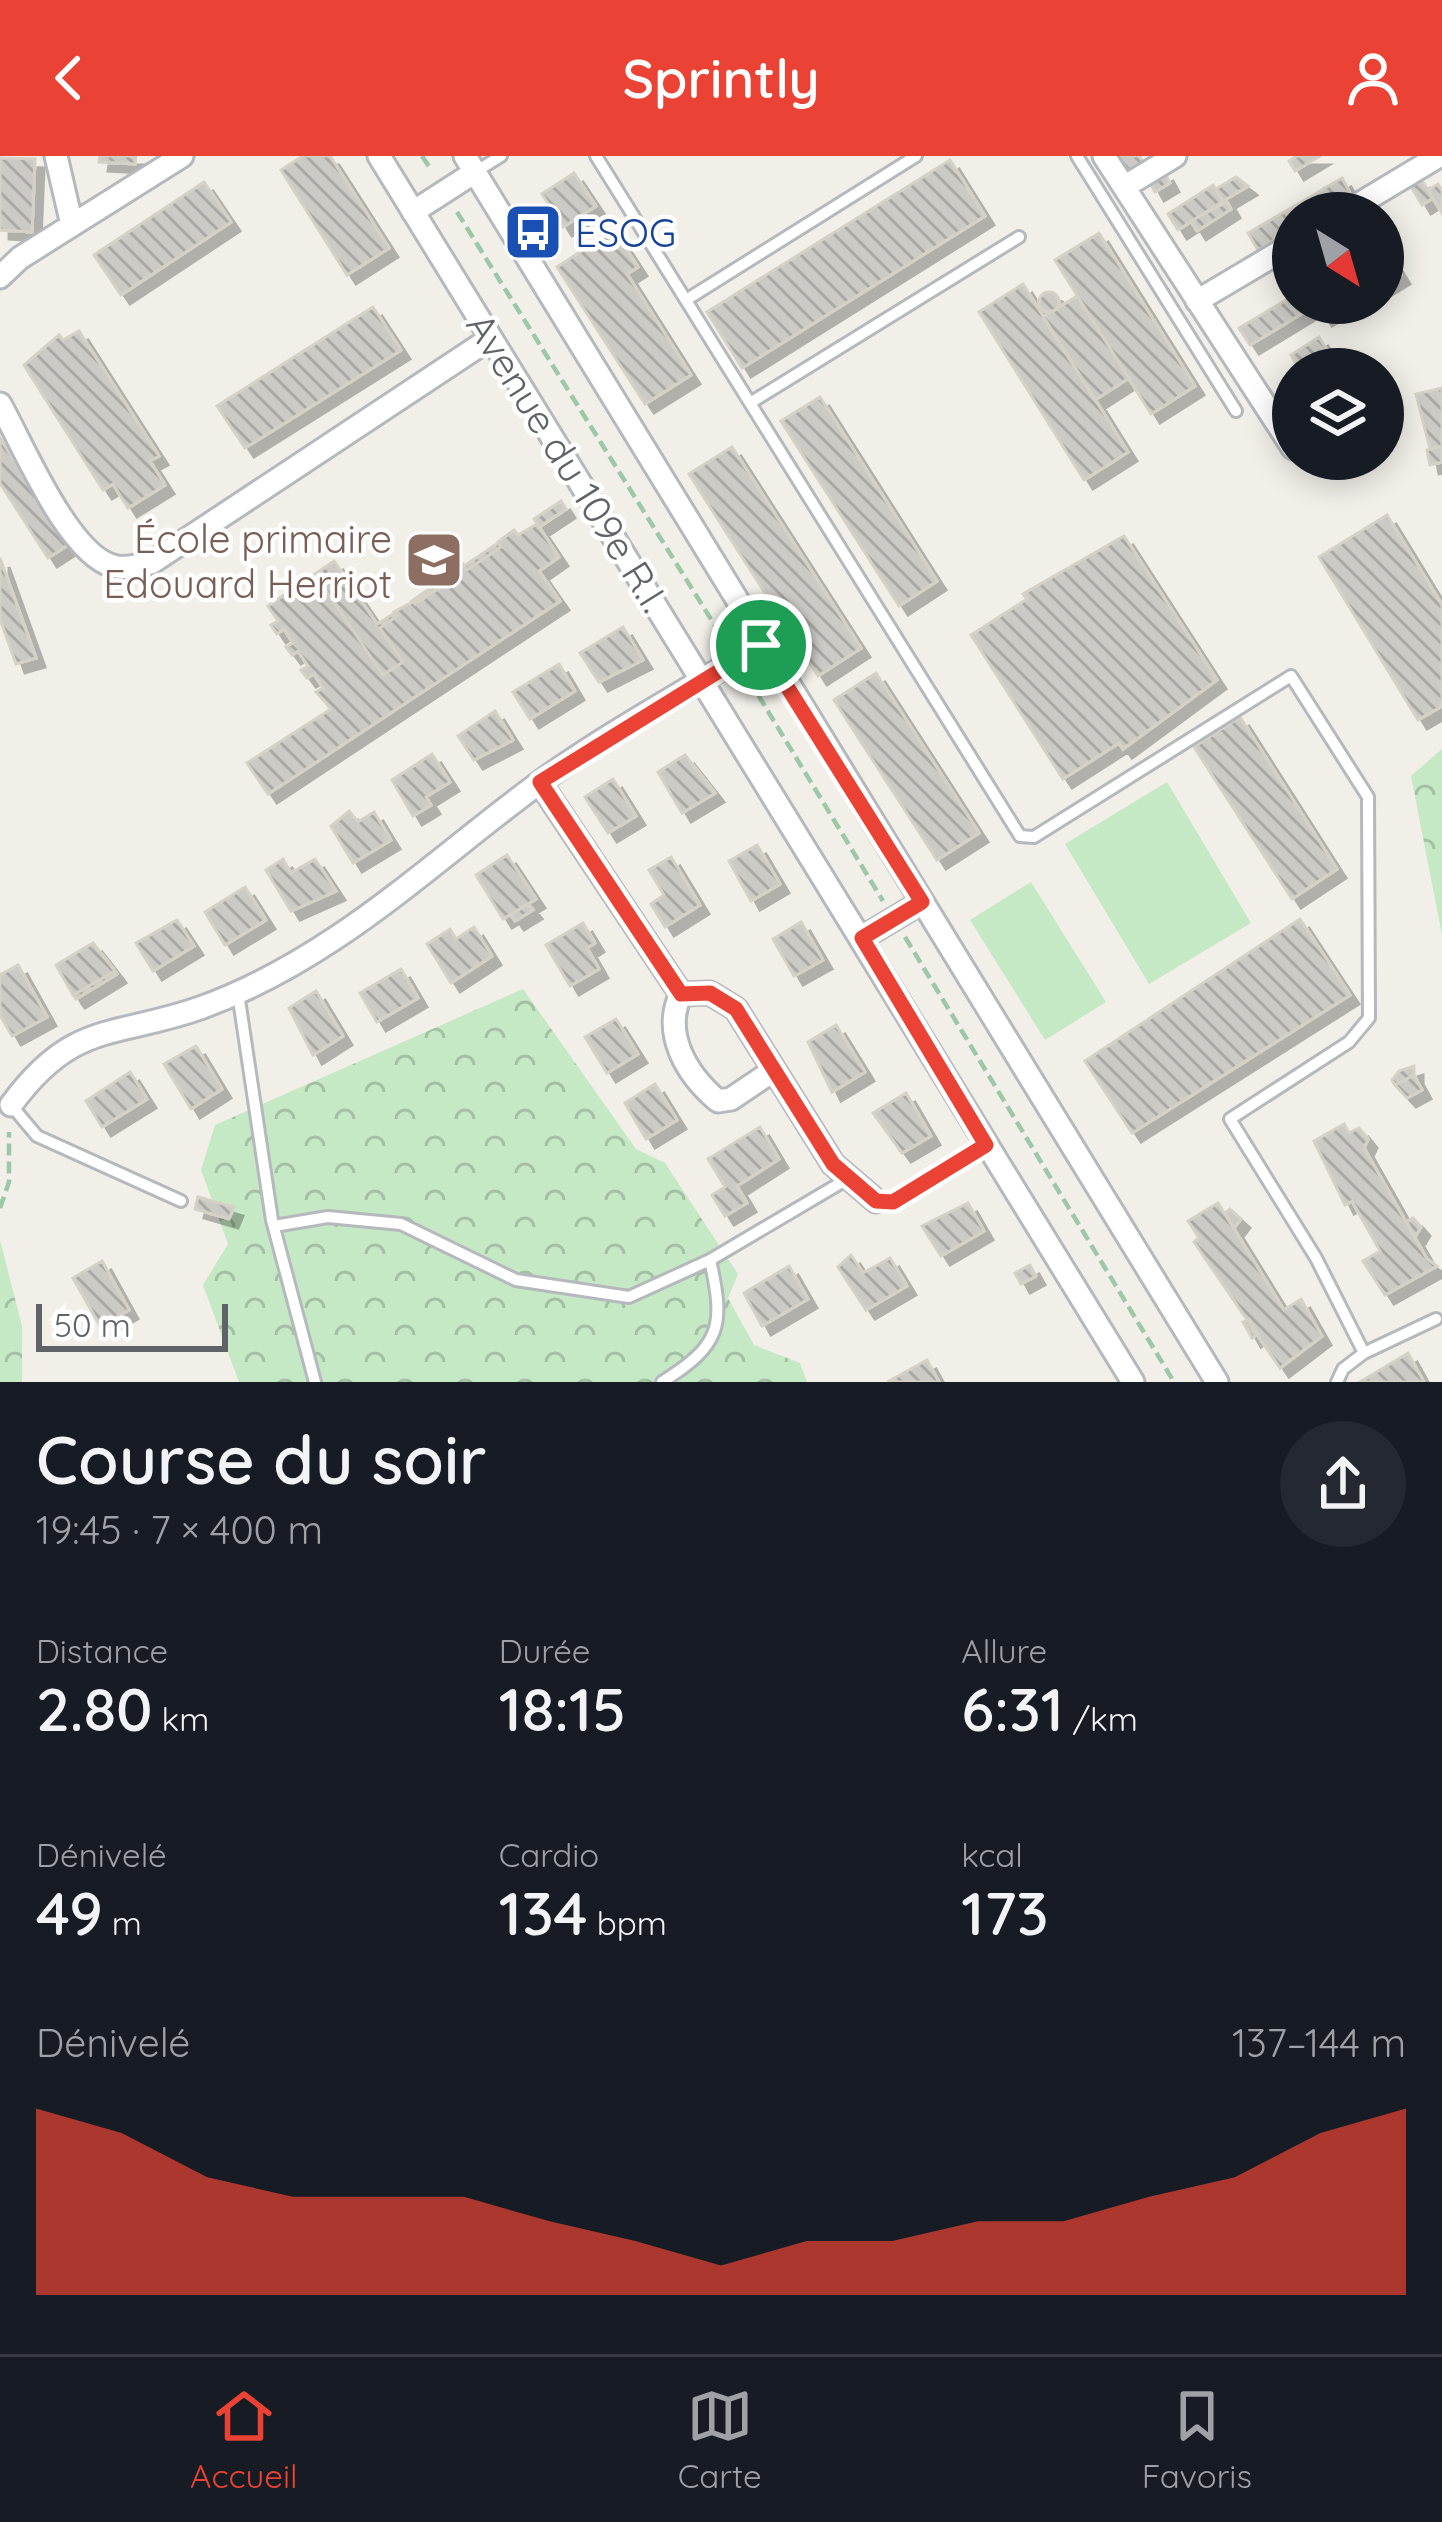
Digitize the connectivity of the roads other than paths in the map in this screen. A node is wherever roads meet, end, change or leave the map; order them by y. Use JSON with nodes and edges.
{"nodes":[{"id":1,"x":56,"y":156,"type":"edge"},
{"id":2,"x":182,"y":156,"type":"edge"},
{"id":3,"x":379,"y":156,"type":"edge"},
{"id":4,"x":501,"y":156,"type":"edge"},
{"id":5,"x":596,"y":156,"type":"edge"},
{"id":6,"x":916,"y":156,"type":"edge"},
{"id":7,"x":1077,"y":156,"type":"edge"},
{"id":8,"x":1104,"y":156,"type":"edge"},
{"id":9,"x":1174,"y":156,"type":"edge"},
{"id":10,"x":1439,"y":156,"type":"edge"},
{"id":11,"x":470,"y":164,"type":"edge"},
{"id":12,"x":1124,"y":187,"type":"junction"},
{"id":13,"x":1379,"y":192,"type":"edge"},
{"id":14,"x":413,"y":212,"type":"junction"},
{"id":15,"x":72,"y":226,"type":"junction"},
{"id":16,"x":1018,"y":237,"type":"dead end"},
{"id":17,"x":1272,"y":256,"type":"edge"},
{"id":18,"x":0,"y":277,"type":"edge"},
{"id":19,"x":686,"y":300,"type":"junction"},
{"id":20,"x":1197,"y":301,"type":"junction"},
{"id":21,"x":491,"y":338,"type":"junction"},
{"id":22,"x":750,"y":403,"type":"junction"},
{"id":23,"x":0,"y":404,"type":"edge"},
{"id":24,"x":1236,"y":411,"type":"dead end"},
{"id":25,"x":1272,"y":416,"type":"edge"},
{"id":26,"x":761,"y":645,"type":"junction"},
{"id":27,"x":703,"y":680,"type":"junction"},
{"id":28,"x":540,"y":782,"type":"junction"},
{"id":29,"x":922,"y":902,"type":"junction"},
{"id":30,"x":862,"y":938,"type":"junction"},
{"id":31,"x":238,"y":990,"type":"junction"},
{"id":32,"x":681,"y":994,"type":"junction"},
{"id":33,"x":774,"y":1070,"type":"junction"},
{"id":34,"x":11,"y":1105,"type":"joint"},
{"id":35,"x":849,"y":1178,"type":"junction"},
{"id":36,"x":181,"y":1201,"type":"dead end"},
{"id":37,"x":876,"y":1201,"type":"road end"},
{"id":38,"x":274,"y":1226,"type":"junction"},
{"id":39,"x":710,"y":1260,"type":"junction"},
{"id":40,"x":1436,"y":1319,"type":"dead end"},
{"id":41,"x":1364,"y":1353,"type":"junction"},
{"id":42,"x":315,"y":1382,"type":"edge"},
{"id":43,"x":662,"y":1382,"type":"edge"},
{"id":44,"x":1133,"y":1382,"type":"edge"},
{"id":45,"x":1217,"y":1382,"type":"edge"},
{"id":46,"x":1337,"y":1382,"type":"edge"}],
"edges":[{"from":1,"to":15,"type":"street"},
{"from":2,"to":15,"type":"street"},
{"from":3,"to":14,"type":"street","name":"Avenue du 109e R.I."},
{"from":4,"to":11,"type":"lane"},
{"from":5,"to":19,"type":"lane"},
{"from":6,"to":19,"type":"lane"},
{"from":7,"to":24,"type":"lane"},
{"from":8,"to":12,"type":"street"},
{"from":9,"to":12,"type":"street"},
{"from":10,"to":13,"type":"street"},
{"from":11,"to":14,"type":"street"},
{"from":11,"to":26,"type":"street","name":"Avenue du 109e R.I."},
{"from":12,"to":20,"type":"street"},
{"from":14,"to":21,"type":"street","name":"Avenue du 109e R.I."},
{"from":15,"to":18,"type":"street"},
{"from":16,"to":22,"type":"lane"},
{"from":17,"to":20,"type":"street"},
{"from":19,"to":22,"type":"lane"},
{"from":20,"to":25,"type":"street"},
{"from":21,"to":23,"type":"street"},
{"from":21,"to":27,"type":"street","name":"Avenue du 109e R.I."},
{"from":22,"to":41,"type":"lane"},
{"from":26,"to":27,"type":"street"},
{"from":26,"to":29,"type":"street","name":"Avenue du 109e R.I."},
{"from":27,"to":28,"type":"street"},
{"from":27,"to":30,"type":"street","name":"Avenue du 109e R.I."},
{"from":28,"to":31,"type":"street"},
{"from":28,"to":32,"type":"street"},
{"from":29,"to":30,"type":"street"},
{"from":29,"to":45,"type":"street","name":"Avenue du 109e R.I."},
{"from":30,"to":44,"type":"street","name":"Avenue du 109e R.I."},
{"from":31,"to":34,"type":"street"},
{"from":31,"to":38,"type":"lane"},
{"from":32,"to":33,"type":"street"},
{"from":32,"to":33,"type":"street"},
{"from":33,"to":35,"type":"street"},
{"from":34,"to":36,"type":"lane"},
{"from":35,"to":37,"type":"street"},
{"from":35,"to":39,"type":"lane"},
{"from":38,"to":39,"type":"lane"},
{"from":38,"to":42,"type":"lane"},
{"from":39,"to":43,"type":"lane"},
{"from":40,"to":41,"type":"lane"},
{"from":41,"to":46,"type":"lane"}]}
